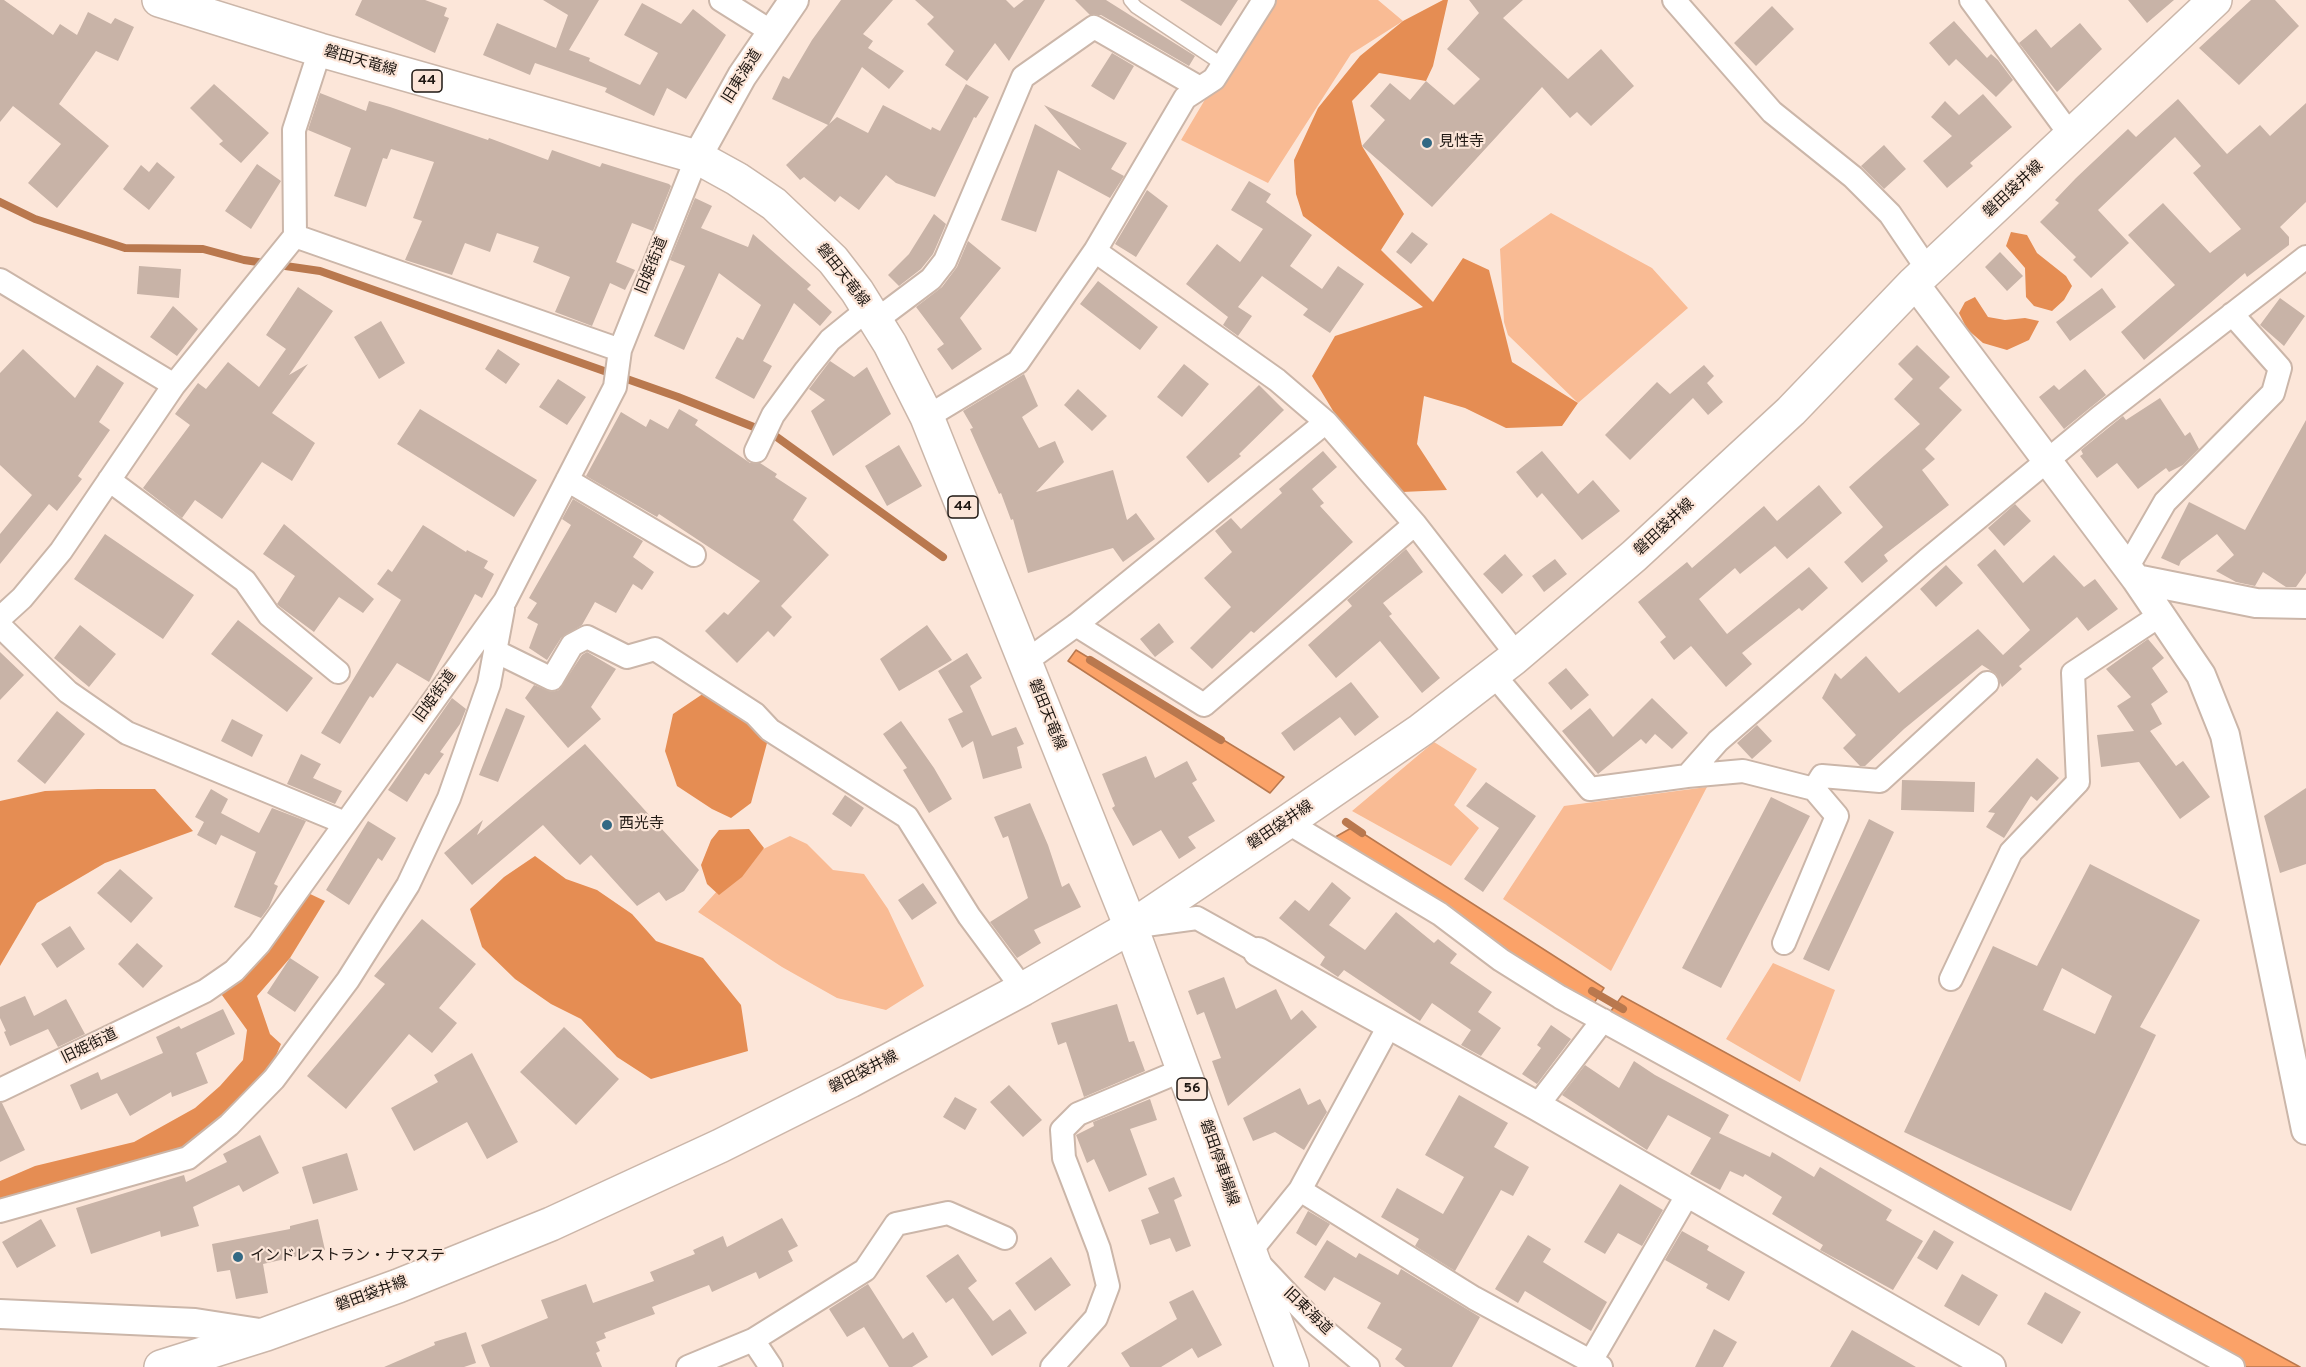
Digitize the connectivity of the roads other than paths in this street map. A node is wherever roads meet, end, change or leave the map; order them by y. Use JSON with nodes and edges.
{"nodes":[{"id":1,"x":721,"y":0,"type":"edge"},
{"id":2,"x":794,"y":0,"type":"edge"},
{"id":3,"x":1130,"y":0,"type":"edge"},
{"id":4,"x":1264,"y":0,"type":"edge"},
{"id":5,"x":1674,"y":0,"type":"edge"},
{"id":6,"x":1971,"y":0,"type":"edge"},
{"id":7,"x":2215,"y":0,"type":"edge"},
{"id":8,"x":176,"y":2,"type":"edge"},
{"id":9,"x":772,"y":32,"type":"junction"},
{"id":10,"x":320,"y":50,"type":"junction"},
{"id":11,"x":1223,"y":65,"type":"junction"},
{"id":12,"x":1200,"y":88,"type":"junction"},
{"id":13,"x":2072,"y":137,"type":"junction"},
{"id":14,"x":697,"y":157,"type":"junction"},
{"id":15,"x":295,"y":236,"type":"junction"},
{"id":16,"x":1095,"y":251,"type":"junction"},
{"id":17,"x":2306,"y":257,"type":"edge"},
{"id":18,"x":1921,"y":276,"type":"junction"},
{"id":19,"x":0,"y":280,"type":"edge"},
{"id":20,"x":2232,"y":314,"type":"junction"},
{"id":21,"x":872,"y":315,"type":"junction"},
{"id":22,"x":620,"y":350,"type":"junction"},
{"id":23,"x":174,"y":385,"type":"junction"},
{"id":24,"x":927,"y":417,"type":"junction"},
{"id":25,"x":1326,"y":422,"type":"junction"},
{"id":26,"x":756,"y":451,"type":"dead end"},
{"id":27,"x":2048,"y":462,"type":"junction"},
{"id":28,"x":109,"y":480,"type":"junction"},
{"id":29,"x":567,"y":480,"type":"junction"},
{"id":30,"x":1415,"y":524,"type":"junction"},
{"id":31,"x":694,"y":555,"type":"dead end"},
{"id":32,"x":2131,"y":573,"type":"junction"},
{"id":33,"x":504,"y":601,"type":"junction"},
{"id":34,"x":2306,"y":604,"type":"edge"},
{"id":35,"x":2159,"y":616,"type":"junction"},
{"id":36,"x":0,"y":618,"type":"edge"},
{"id":37,"x":1076,"y":625,"type":"junction"},
{"id":38,"x":0,"y":626,"type":"edge"},
{"id":39,"x":495,"y":651,"type":"junction"},
{"id":40,"x":1025,"y":662,"type":"junction"},
{"id":41,"x":1505,"y":665,"type":"junction"},
{"id":42,"x":338,"y":672,"type":"dead end"},
{"id":43,"x":1987,"y":683,"type":"dead end"},
{"id":44,"x":1687,"y":776,"type":"junction"},
{"id":45,"x":1814,"y":789,"type":"junction"},
{"id":46,"x":1287,"y":822,"type":"junction"},
{"id":47,"x":345,"y":823,"type":"junction"},
{"id":48,"x":1131,"y":927,"type":"junction"},
{"id":49,"x":1784,"y":943,"type":"dead end"},
{"id":50,"x":1258,"y":952,"type":"joint"},
{"id":51,"x":1951,"y":980,"type":"dead end"},
{"id":52,"x":1023,"y":989,"type":"junction"},
{"id":53,"x":1603,"y":1020,"type":"junction"},
{"id":54,"x":1390,"y":1024,"type":"junction"},
{"id":55,"x":1185,"y":1069,"type":"junction"},
{"id":56,"x":0,"y":1090,"type":"edge"},
{"id":57,"x":1537,"y":1106,"type":"junction"},
{"id":58,"x":2306,"y":1130,"type":"edge"},
{"id":59,"x":1300,"y":1190,"type":"junction"},
{"id":60,"x":1689,"y":1192,"type":"junction"},
{"id":61,"x":0,"y":1211,"type":"edge"},
{"id":62,"x":1005,"y":1238,"type":"dead end"},
{"id":63,"x":1249,"y":1253,"type":"junction"},
{"id":64,"x":0,"y":1314,"type":"edge"},
{"id":65,"x":266,"y":1334,"type":"junction"},
{"id":66,"x":753,"y":1340,"type":"junction"},
{"id":67,"x":1596,"y":1364,"type":"edge"},
{"id":68,"x":1989,"y":1366,"type":"edge"},
{"id":69,"x":161,"y":1367,"type":"edge"},
{"id":70,"x":688,"y":1367,"type":"edge"},
{"id":71,"x":771,"y":1367,"type":"edge"},
{"id":72,"x":1052,"y":1367,"type":"edge"},
{"id":73,"x":1292,"y":1367,"type":"edge"},
{"id":74,"x":1368,"y":1367,"type":"edge"},
{"id":75,"x":2233,"y":1367,"type":"edge"}],
"edges":[{"from":1,"to":9,"type":"street"},
{"from":2,"to":9,"type":"street","name":"旧東海道"},
{"from":3,"to":11,"type":"lane"},
{"from":4,"to":11,"type":"street"},
{"from":5,"to":18,"type":"street"},
{"from":6,"to":13,"type":"street"},
{"from":7,"to":13,"type":"main road","name":"磐田袋井線"},
{"from":8,"to":10,"type":"main road","name":"磐田天竜線","number":"44"},
{"from":9,"to":14,"type":"street","name":"旧東海道"},
{"from":10,"to":14,"type":"main road","name":"磐田天竜線","number":"44"},
{"from":10,"to":15,"type":"street"},
{"from":11,"to":12,"type":"street"},
{"from":12,"to":16,"type":"street"},
{"from":12,"to":21,"type":"street"},
{"from":13,"to":18,"type":"main road","name":"磐田袋井線"},
{"from":14,"to":21,"type":"main road","name":"磐田天竜線","number":"44"},
{"from":14,"to":22,"type":"street","name":"旧姫街道"},
{"from":15,"to":22,"type":"street"},
{"from":15,"to":23,"type":"street"},
{"from":16,"to":24,"type":"street"},
{"from":16,"to":25,"type":"street"},
{"from":17,"to":20,"type":"street"},
{"from":18,"to":27,"type":"street"},
{"from":18,"to":41,"type":"main road","name":"磐田袋井線"},
{"from":19,"to":23,"type":"street"},
{"from":20,"to":27,"type":"street"},
{"from":20,"to":32,"type":"street"},
{"from":21,"to":24,"type":"main road","name":"磐田天竜線","number":"44"},
{"from":21,"to":26,"type":"street"},
{"from":22,"to":29,"type":"street","name":"旧姫街道"},
{"from":23,"to":28,"type":"street"},
{"from":24,"to":40,"type":"main road","name":"磐田天竜線","number":"44"},
{"from":25,"to":30,"type":"street"},
{"from":25,"to":37,"type":"street"},
{"from":27,"to":32,"type":"street"},
{"from":27,"to":44,"type":"street"},
{"from":28,"to":36,"type":"street"},
{"from":28,"to":42,"type":"street"},
{"from":29,"to":31,"type":"street"},
{"from":29,"to":33,"type":"street","name":"旧姫街道"},
{"from":30,"to":37,"type":"street"},
{"from":30,"to":41,"type":"street"},
{"from":32,"to":34,"type":"street"},
{"from":32,"to":35,"type":"street"},
{"from":33,"to":39,"type":"street"},
{"from":33,"to":47,"type":"street","name":"旧姫街道"},
{"from":35,"to":51,"type":"street"},
{"from":35,"to":58,"type":"street"},
{"from":37,"to":40,"type":"street"},
{"from":38,"to":47,"type":"street"},
{"from":39,"to":52,"type":"street"},
{"from":39,"to":61,"type":"street"},
{"from":40,"to":48,"type":"main road","name":"磐田天竜線","number":"44"},
{"from":41,"to":44,"type":"street"},
{"from":41,"to":46,"type":"main road","name":"磐田袋井線"},
{"from":43,"to":45,"type":"street"},
{"from":44,"to":45,"type":"street"},
{"from":45,"to":49,"type":"street"},
{"from":46,"to":48,"type":"main road","name":"磐田袋井線"},
{"from":46,"to":53,"type":"street"},
{"from":47,"to":56,"type":"street","name":"旧姫街道"},
{"from":48,"to":50,"type":"street"},
{"from":48,"to":52,"type":"main road","name":"磐田袋井線"},
{"from":48,"to":55,"type":"main road","name":"磐田停車場線","number":"56"},
{"from":50,"to":54,"type":"street"},
{"from":52,"to":65,"type":"main road","name":"磐田袋井線"},
{"from":53,"to":57,"type":"street"},
{"from":53,"to":75,"type":"street"},
{"from":54,"to":57,"type":"street"},
{"from":54,"to":59,"type":"street"},
{"from":55,"to":63,"type":"main road","name":"磐田停車場線","number":"56"},
{"from":55,"to":72,"type":"street"},
{"from":57,"to":60,"type":"street"},
{"from":59,"to":63,"type":"street"},
{"from":59,"to":67,"type":"street"},
{"from":60,"to":67,"type":"street"},
{"from":60,"to":68,"type":"street"},
{"from":62,"to":66,"type":"street"},
{"from":63,"to":73,"type":"main road","name":"磐田停車場線","number":"56"},
{"from":63,"to":74,"type":"street","name":"旧東海道"},
{"from":64,"to":65,"type":"street"},
{"from":65,"to":69,"type":"main road","name":"磐田袋井線"},
{"from":66,"to":70,"type":"street"},
{"from":66,"to":71,"type":"street"}]}
